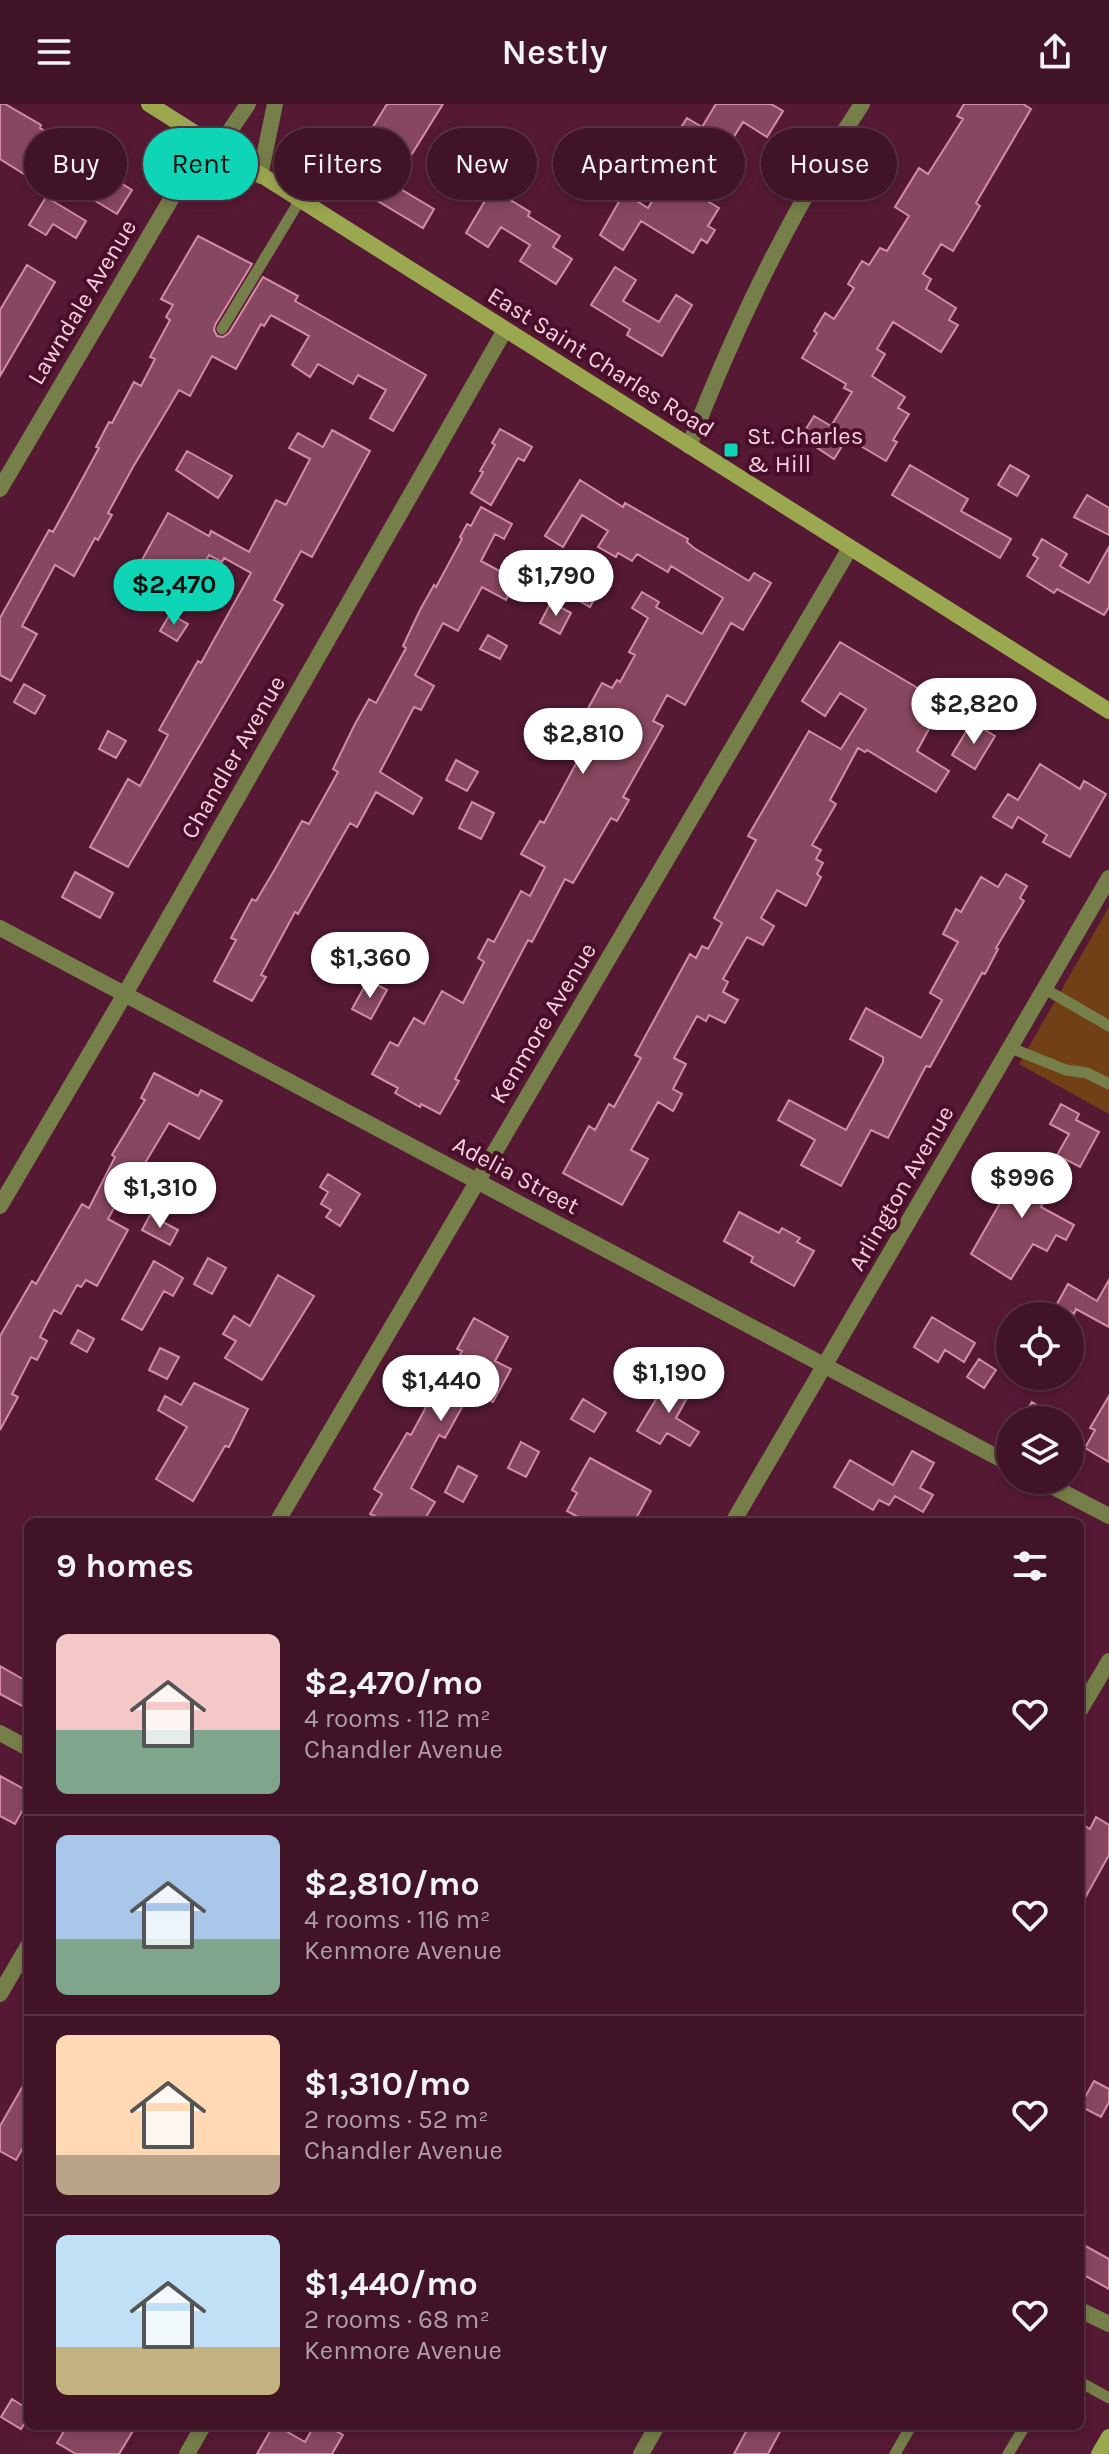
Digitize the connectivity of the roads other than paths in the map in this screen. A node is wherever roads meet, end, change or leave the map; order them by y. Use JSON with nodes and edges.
{"nodes":[{"id":1,"x":149,"y":104,"type":"edge"},
{"id":2,"x":248,"y":104,"type":"edge"},
{"id":3,"x":275,"y":104,"type":"edge"},
{"id":4,"x":862,"y":104,"type":"edge"},
{"id":5,"x":187,"y":128,"type":"edge"},
{"id":6,"x":226,"y":128,"type":"edge"},
{"id":7,"x":260,"y":176,"type":"joint"},
{"id":8,"x":274,"y":184,"type":"edge"},
{"id":9,"x":178,"y":200,"type":"edge"},
{"id":10,"x":300,"y":200,"type":"joint"},
{"id":11,"x":222,"y":329,"type":"dead end"},
{"id":12,"x":505,"y":330,"type":"junction"},
{"id":13,"x":689,"y":446,"type":"junction"},
{"id":14,"x":0,"y":489,"type":"edge"},
{"id":15,"x":850,"y":548,"type":"junction"},
{"id":16,"x":1109,"y":711,"type":"edge"},
{"id":17,"x":1109,"y":878,"type":"edge"},
{"id":18,"x":0,"y":928,"type":"edge"},
{"id":19,"x":1045,"y":989,"type":"junction"},
{"id":20,"x":125,"y":994,"type":"junction"},
{"id":21,"x":1109,"y":1026,"type":"edge"},
{"id":22,"x":1011,"y":1048,"type":"junction"},
{"id":23,"x":1109,"y":1084,"type":"edge"},
{"id":24,"x":477,"y":1181,"type":"junction"},
{"id":25,"x":0,"y":1206,"type":"edge"},
{"id":26,"x":824,"y":1365,"type":"junction"},
{"id":27,"x":996,"y":1457,"type":"edge"},
{"id":28,"x":1067,"y":1494,"type":"edge"},
{"id":29,"x":1109,"y":1516,"type":"edge"},
{"id":30,"x":279,"y":1518,"type":"edge"},
{"id":31,"x":735,"y":1518,"type":"edge"},
{"id":32,"x":1109,"y":1661,"type":"edge"},
{"id":33,"x":1084,"y":1703,"type":"edge"},
{"id":34,"x":0,"y":1733,"type":"edge"},
{"id":35,"x":24,"y":1746,"type":"edge"},
{"id":36,"x":24,"y":1953,"type":"edge"},
{"id":37,"x":0,"y":1994,"type":"edge"},
{"id":38,"x":1084,"y":2312,"type":"edge"},
{"id":39,"x":1109,"y":2324,"type":"edge"},
{"id":40,"x":1084,"y":2384,"type":"edge"},
{"id":41,"x":1109,"y":2398,"type":"edge"},
{"id":42,"x":201,"y":2430,"type":"edge"},
{"id":43,"x":655,"y":2430,"type":"edge"},
{"id":44,"x":909,"y":2430,"type":"edge"},
{"id":45,"x":1023,"y":2430,"type":"edge"},
{"id":46,"x":1109,"y":2437,"type":"edge"},
{"id":47,"x":187,"y":2454,"type":"edge"},
{"id":48,"x":641,"y":2454,"type":"edge"},
{"id":49,"x":895,"y":2454,"type":"edge"},
{"id":50,"x":1008,"y":2454,"type":"edge"},
{"id":51,"x":1099,"y":2454,"type":"edge"}],
"edges":[{"from":1,"to":5,"type":"main road","name":"East Saint Charles Road"},
{"from":2,"to":6,"type":"street","name":"Lawndale Avenue"},
{"from":3,"to":7,"type":"street"},
{"from":4,"to":13,"type":"street"},
{"from":7,"to":8,"type":"main road","name":"East Saint Charles Road"},
{"from":9,"to":14,"type":"street","name":"Lawndale Avenue"},
{"from":10,"to":11,"type":"lane"},
{"from":10,"to":12,"type":"main road","name":"East Saint Charles Road"},
{"from":12,"to":13,"type":"main road","name":"East Saint Charles Road"},
{"from":12,"to":20,"type":"street","name":"Chandler Avenue"},
{"from":13,"to":15,"type":"main road","name":"East Saint Charles Road"},
{"from":15,"to":16,"type":"main road","name":"East Saint Charles Road"},
{"from":15,"to":24,"type":"street","name":"Kenmore Avenue"},
{"from":17,"to":19,"type":"street","name":"Arlington Avenue"},
{"from":18,"to":20,"type":"street","name":"Adelia Street"},
{"from":19,"to":21,"type":"lane"},
{"from":19,"to":22,"type":"street","name":"Arlington Avenue"},
{"from":20,"to":24,"type":"street","name":"Adelia Street"},
{"from":20,"to":25,"type":"street","name":"Chandler Avenue"},
{"from":22,"to":23,"type":"lane"},
{"from":22,"to":26,"type":"street","name":"Arlington Avenue"},
{"from":24,"to":26,"type":"street","name":"Adelia Street"},
{"from":24,"to":30,"type":"street","name":"Kenmore Avenue"},
{"from":26,"to":27,"type":"street","name":"Adelia Street"},
{"from":26,"to":31,"type":"street","name":"Arlington Avenue"},
{"from":28,"to":29,"type":"street"},
{"from":32,"to":33,"type":"street"},
{"from":34,"to":35,"type":"street"},
{"from":36,"to":37,"type":"street"},
{"from":38,"to":39,"type":"street"},
{"from":40,"to":41,"type":"lane"},
{"from":42,"to":47,"type":"street"},
{"from":43,"to":48,"type":"street"},
{"from":44,"to":49,"type":"lane"},
{"from":45,"to":50,"type":"lane"},
{"from":46,"to":51,"type":"main road"}]}
